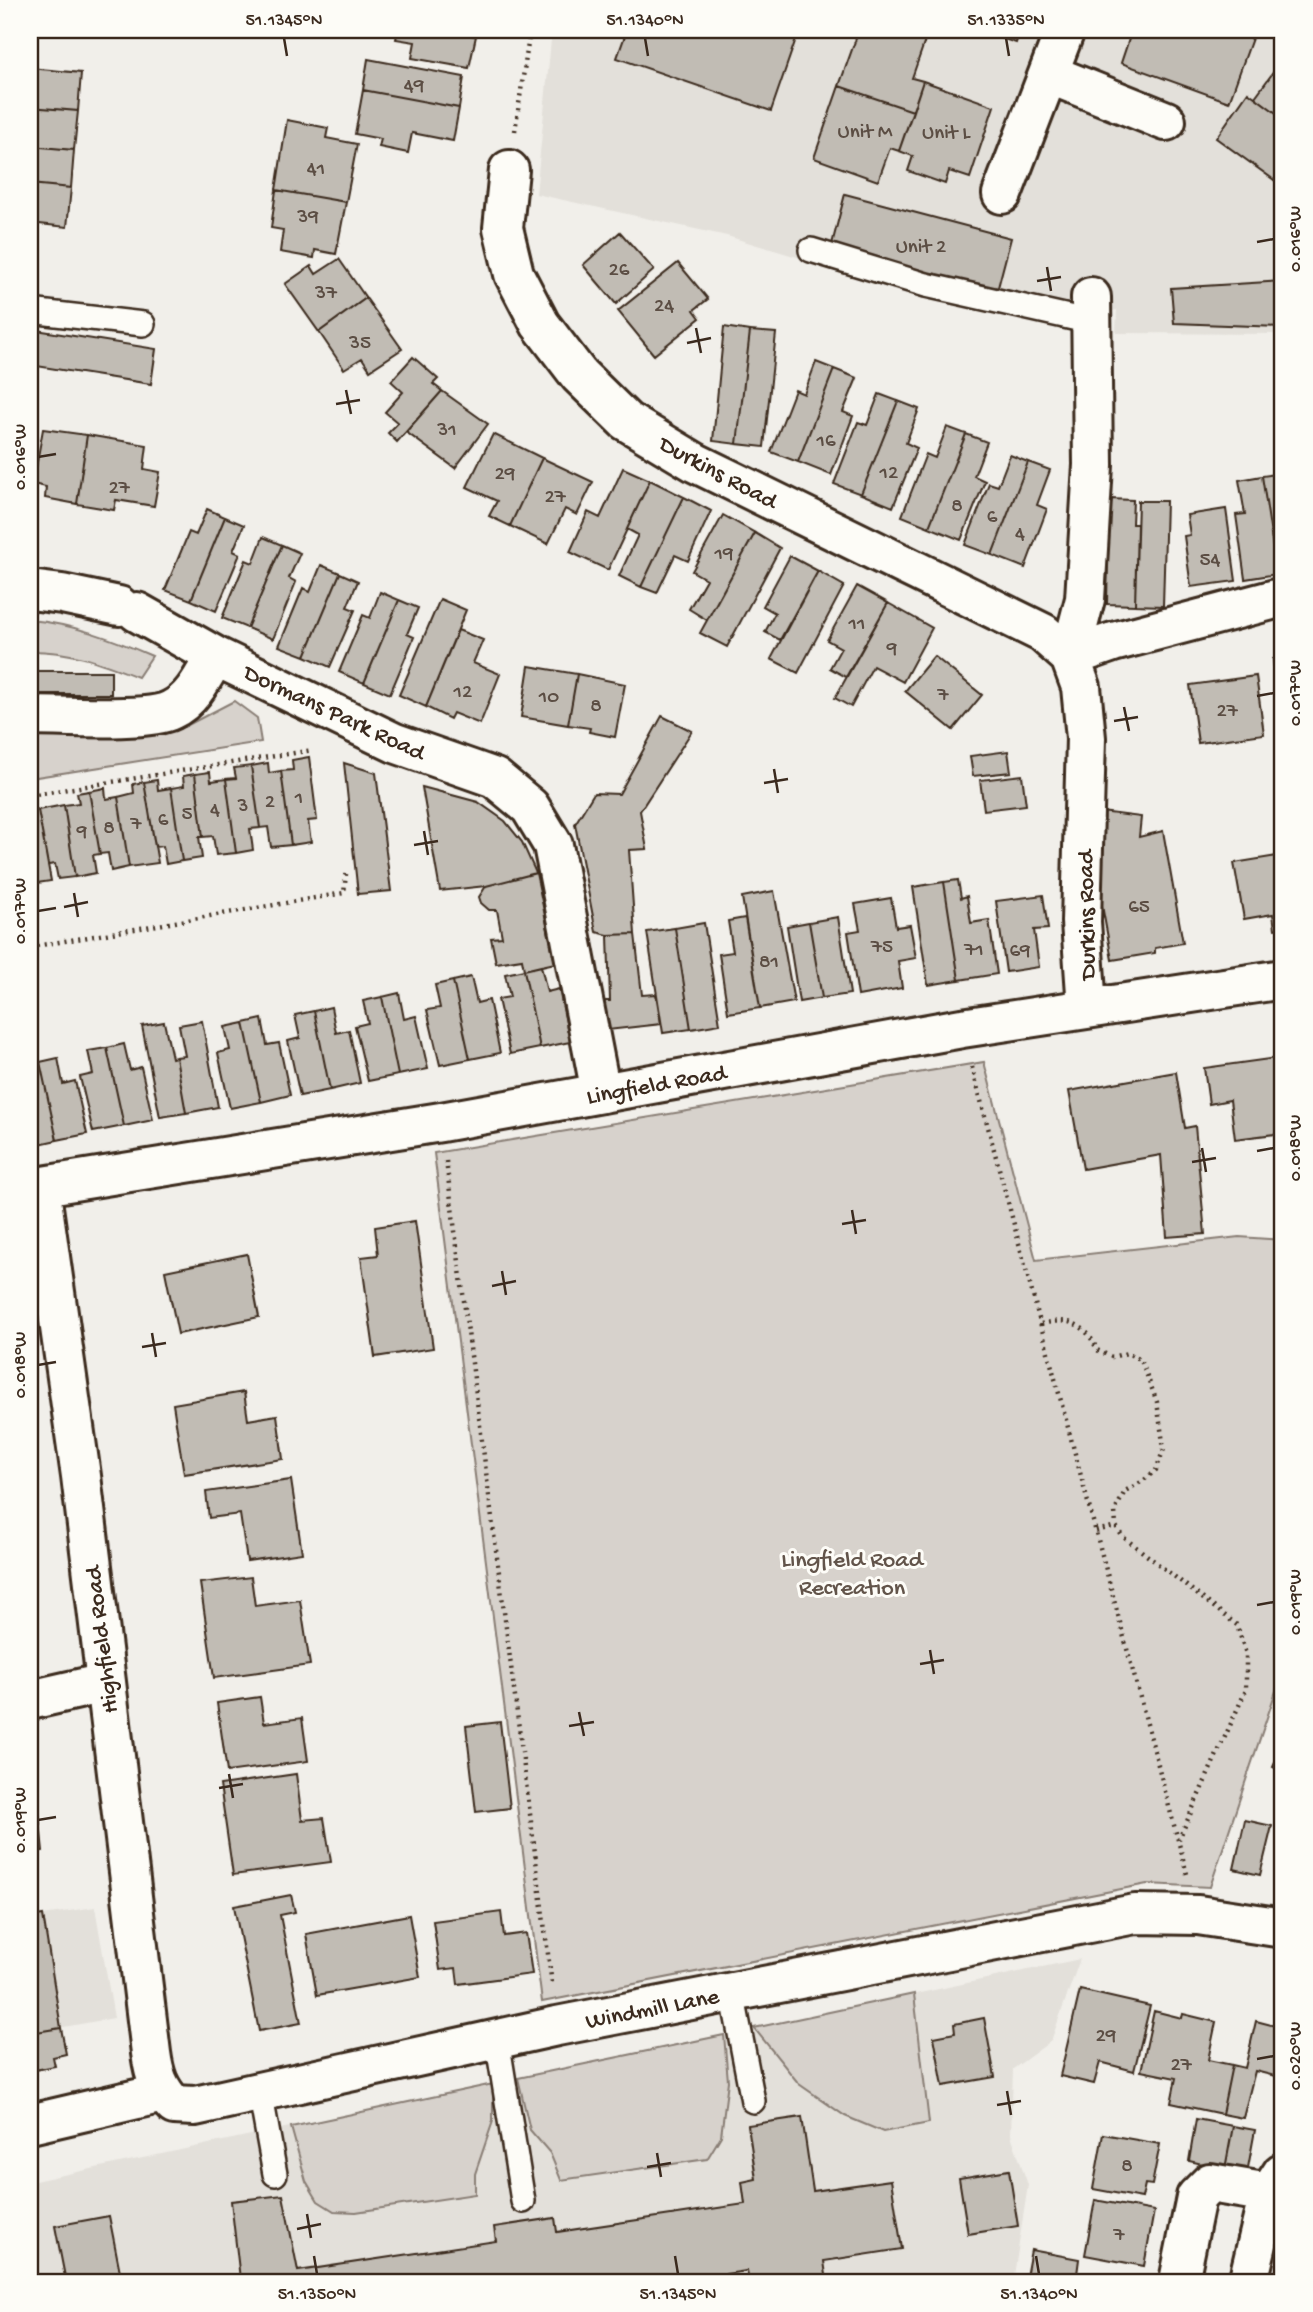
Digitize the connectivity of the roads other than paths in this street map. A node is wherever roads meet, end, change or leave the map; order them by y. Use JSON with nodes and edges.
{"nodes":[{"id":1,"x":1065,"y":30,"type":"edge"},
{"id":2,"x":1049,"y":74,"type":"junction"},
{"id":3,"x":1166,"y":121,"type":"dead end"},
{"id":4,"x":509,"y":170,"type":"road end"},
{"id":5,"x":1002,"y":194,"type":"dead end"},
{"id":6,"x":811,"y":250,"type":"dead end"},
{"id":7,"x":1091,"y":309,"type":"joint"},
{"id":8,"x":30,"y":311,"type":"edge"},
{"id":9,"x":143,"y":324,"type":"dead end"},
{"id":10,"x":30,"y":590,"type":"edge"},
{"id":11,"x":1283,"y":597,"type":"edge"},
{"id":12,"x":215,"y":656,"type":"junction"},
{"id":13,"x":1070,"y":657,"type":"junction"},
{"id":14,"x":30,"y":716,"type":"edge"},
{"id":15,"x":1283,"y":979,"type":"edge"},
{"id":16,"x":1087,"y":1008,"type":"junction"},
{"id":17,"x":601,"y":1093,"type":"junction"},
{"id":18,"x":35,"y":1187,"type":"edge"},
{"id":19,"x":105,"y":1683,"type":"junction"},
{"id":20,"x":30,"y":1700,"type":"edge"},
{"id":21,"x":1283,"y":1928,"type":"edge"},
{"id":22,"x":732,"y":1992,"type":"junction"},
{"id":23,"x":497,"y":2039,"type":"junction"},
{"id":24,"x":260,"y":2091,"type":"junction"},
{"id":25,"x":163,"y":2093,"type":"junction"},
{"id":26,"x":753,"y":2101,"type":"dead end"},
{"id":27,"x":30,"y":2124,"type":"edge"},
{"id":28,"x":275,"y":2174,"type":"dead end"},
{"id":29,"x":1276,"y":2182,"type":"edge"},
{"id":30,"x":523,"y":2202,"type":"dead end"},
{"id":31,"x":1186,"y":2282,"type":"edge"},
{"id":32,"x":1248,"y":2282,"type":"edge"}],
"edges":[{"from":1,"to":2,"type":"street"},
{"from":2,"to":3,"type":"street"},
{"from":2,"to":5,"type":"street"},
{"from":4,"to":13,"type":"street","name":"Durkins Road"},
{"from":6,"to":7,"type":"lane"},
{"from":7,"to":13,"type":"street"},
{"from":8,"to":9,"type":"lane"},
{"from":10,"to":12,"type":"street","name":"Dormans Park Road"},
{"from":11,"to":13,"type":"street"},
{"from":12,"to":14,"type":"street"},
{"from":12,"to":17,"type":"street","name":"Dormans Park Road"},
{"from":13,"to":16,"type":"street","name":"Durkins Road"},
{"from":15,"to":16,"type":"street","name":"Lingfield Road"},
{"from":16,"to":17,"type":"street","name":"Lingfield Road"},
{"from":17,"to":18,"type":"street","name":"Lingfield Road"},
{"from":18,"to":19,"type":"street","name":"Highfield Road"},
{"from":19,"to":20,"type":"street"},
{"from":19,"to":25,"type":"street","name":"Highfield Road"},
{"from":21,"to":22,"type":"street","name":"Windmill Lane"},
{"from":22,"to":23,"type":"street","name":"Windmill Lane"},
{"from":22,"to":26,"type":"lane"},
{"from":23,"to":24,"type":"street","name":"Windmill Lane"},
{"from":23,"to":30,"type":"lane"},
{"from":24,"to":25,"type":"street","name":"Windmill Lane"},
{"from":24,"to":28,"type":"lane"},
{"from":25,"to":27,"type":"street"},
{"from":29,"to":31,"type":"street"},
{"from":29,"to":32,"type":"street"}]}
